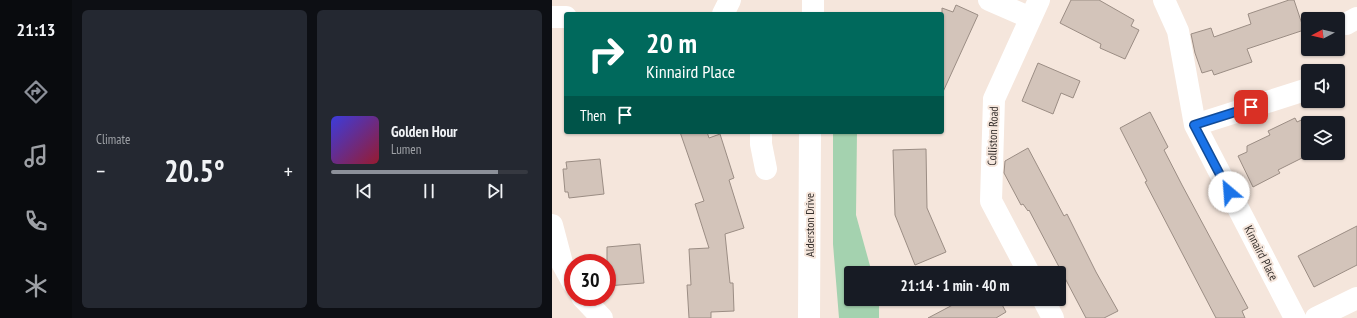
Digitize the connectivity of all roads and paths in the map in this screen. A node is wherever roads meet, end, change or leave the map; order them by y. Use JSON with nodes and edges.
{"nodes":[{"id":1,"x":730,"y":0,"type":"edge"},
{"id":2,"x":813,"y":0,"type":"edge"},
{"id":3,"x":989,"y":0,"type":"edge"},
{"id":4,"x":1164,"y":0,"type":"edge"},
{"id":5,"x":1035,"y":9,"type":"edge"},
{"id":6,"x":724,"y":12,"type":"edge"},
{"id":7,"x":813,"y":12,"type":"edge"},
{"id":8,"x":552,"y":17,"type":"edge"},
{"id":9,"x":564,"y":17,"type":"edge"},
{"id":10,"x":1301,"y":91,"type":"edge"},
{"id":11,"x":1194,"y":125,"type":"junction"},
{"id":12,"x":761,"y":134,"type":"edge"},
{"id":13,"x":810,"y":134,"type":"edge"},
{"id":14,"x":766,"y":169,"type":"dead end"},
{"id":15,"x":552,"y":225,"type":"edge"},
{"id":16,"x":564,"y":266,"type":"edge"},
{"id":17,"x":1025,"y":266,"type":"edge"},
{"id":18,"x":1355,"y":303,"type":"edge"},
{"id":19,"x":591,"y":306,"type":"edge"},
{"id":20,"x":1047,"y":306,"type":"edge"},
{"id":21,"x":602,"y":318,"type":"edge"},
{"id":22,"x":809,"y":318,"type":"edge"},
{"id":23,"x":1053,"y":318,"type":"edge"},
{"id":24,"x":1295,"y":318,"type":"edge"},
{"id":25,"x":1316,"y":318,"type":"edge"}],
"edges":[{"from":1,"to":6,"type":"street"},
{"from":2,"to":7,"type":"street"},
{"from":3,"to":5,"type":"street"},
{"from":4,"to":11,"type":"street","name":"Kinnaird Place"},
{"from":5,"to":17,"type":"street","name":"Colliston Road"},
{"from":8,"to":9,"type":"street"},
{"from":10,"to":11,"type":"street"},
{"from":11,"to":24,"type":"street","name":"Kinnaird Place"},
{"from":12,"to":14,"type":"street"},
{"from":13,"to":22,"type":"street","name":"Alderston Drive"},
{"from":15,"to":16,"type":"street"},
{"from":18,"to":25,"type":"street"},
{"from":19,"to":21,"type":"street"},
{"from":20,"to":23,"type":"street"}]}
